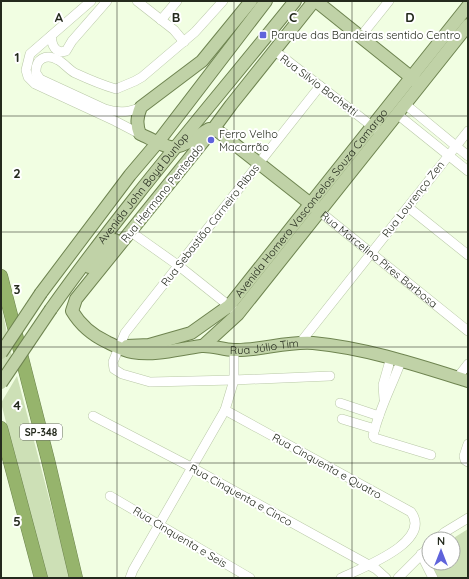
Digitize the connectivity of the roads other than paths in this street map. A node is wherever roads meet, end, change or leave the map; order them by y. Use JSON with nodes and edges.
{"nodes":[{"id":1,"x":91,"y":1,"type":"edge"},
{"id":2,"x":107,"y":1,"type":"edge"},
{"id":3,"x":137,"y":1,"type":"edge"},
{"id":4,"x":177,"y":1,"type":"edge"},
{"id":5,"x":223,"y":1,"type":"edge"},
{"id":6,"x":251,"y":1,"type":"edge"},
{"id":7,"x":266,"y":1,"type":"edge"},
{"id":8,"x":295,"y":1,"type":"edge"},
{"id":9,"x":315,"y":1,"type":"edge"},
{"id":10,"x":389,"y":1,"type":"edge"},
{"id":11,"x":468,"y":6,"type":"edge"},
{"id":12,"x":161,"y":20,"type":"junction"},
{"id":13,"x":233,"y":24,"type":"junction"},
{"id":14,"x":468,"y":25,"type":"edge"},
{"id":15,"x":52,"y":36,"type":"junction"},
{"id":16,"x":361,"y":36,"type":"junction"},
{"id":17,"x":184,"y":42,"type":"junction"},
{"id":18,"x":275,"y":51,"type":"junction"},
{"id":19,"x":219,"y":62,"type":"junction"},
{"id":20,"x":416,"y":81,"type":"junction"},
{"id":21,"x":320,"y":86,"type":"junction"},
{"id":22,"x":405,"y":104,"type":"junction"},
{"id":23,"x":141,"y":108,"type":"junction"},
{"id":24,"x":397,"y":114,"type":"junction"},
{"id":25,"x":214,"y":128,"type":"junction"},
{"id":26,"x":377,"y":130,"type":"junction"},
{"id":27,"x":468,"y":131,"type":"edge"},
{"id":28,"x":140,"y":134,"type":"junction"},
{"id":29,"x":158,"y":142,"type":"junction"},
{"id":30,"x":175,"y":147,"type":"junction"},
{"id":31,"x":456,"y":147,"type":"junction"},
{"id":32,"x":448,"y":155,"type":"junction"},
{"id":33,"x":468,"y":156,"type":"edge"},
{"id":34,"x":259,"y":163,"type":"junction"},
{"id":35,"x":468,"y":171,"type":"edge"},
{"id":36,"x":130,"y":175,"type":"junction"},
{"id":37,"x":315,"y":207,"type":"junction"},
{"id":38,"x":408,"y":207,"type":"junction"},
{"id":39,"x":131,"y":232,"type":"junction"},
{"id":40,"x":371,"y":253,"type":"junction"},
{"id":41,"x":468,"y":254,"type":"edge"},
{"id":42,"x":178,"y":266,"type":"junction"},
{"id":43,"x":1,"y":276,"type":"edge"},
{"id":44,"x":74,"y":276,"type":"junction"},
{"id":45,"x":234,"y":310,"type":"junction"},
{"id":46,"x":72,"y":311,"type":"joint"},
{"id":47,"x":468,"y":331,"type":"edge"},
{"id":48,"x":191,"y":333,"type":"junction"},
{"id":49,"x":300,"y":343,"type":"junction"},
{"id":50,"x":203,"y":346,"type":"junction"},
{"id":51,"x":119,"y":348,"type":"junction"},
{"id":52,"x":234,"y":350,"type":"junction"},
{"id":53,"x":1,"y":353,"type":"edge"},
{"id":54,"x":396,"y":359,"type":"junction"},
{"id":55,"x":468,"y":364,"type":"edge"},
{"id":56,"x":330,"y":376,"type":"dead end"},
{"id":57,"x":234,"y":380,"type":"junction"},
{"id":58,"x":463,"y":380,"type":"edge"},
{"id":59,"x":1,"y":382,"type":"edge"},
{"id":60,"x":340,"y":403,"type":"dead end"},
{"id":61,"x":225,"y":410,"type":"junction"},
{"id":62,"x":94,"y":416,"type":"dead end"},
{"id":63,"x":379,"y":416,"type":"junction"},
{"id":64,"x":342,"y":419,"type":"dead end"},
{"id":65,"x":1,"y":428,"type":"edge"},
{"id":66,"x":375,"y":429,"type":"junction"},
{"id":67,"x":468,"y":444,"type":"edge"},
{"id":68,"x":432,"y":455,"type":"dead end"},
{"id":69,"x":468,"y":462,"type":"edge"},
{"id":70,"x":191,"y":468,"type":"junction"},
{"id":71,"x":110,"y":496,"type":"dead end"},
{"id":72,"x":468,"y":518,"type":"edge"},
{"id":73,"x":159,"y":524,"type":"junction"},
{"id":74,"x":447,"y":531,"type":"edge"},
{"id":75,"x":421,"y":554,"type":"edge"},
{"id":76,"x":368,"y":565,"type":"junction"},
{"id":77,"x":41,"y":578,"type":"edge"},
{"id":78,"x":76,"y":578,"type":"edge"},
{"id":79,"x":130,"y":578,"type":"edge"},
{"id":80,"x":250,"y":578,"type":"edge"},
{"id":81,"x":341,"y":578,"type":"edge"},
{"id":82,"x":386,"y":578,"type":"edge"},
{"id":83,"x":398,"y":578,"type":"edge"}],
"edges":[{"from":1,"to":15,"type":"street"},
{"from":2,"to":15,"type":"street"},
{"from":3,"to":12,"type":"street"},
{"from":4,"to":12,"type":"street"},
{"from":5,"to":17,"type":"street"},
{"from":6,"to":13,"type":"main road"},
{"from":7,"to":19,"type":"main road","name":"Avenida John Boyd Dunlop"},
{"from":8,"to":30,"type":"main road","name":"Avenida John Boyd Dunlop"},
{"from":9,"to":16,"type":"main road"},
{"from":9,"to":18,"type":"main road","name":"Rua Hermano Penteado"},
{"from":10,"to":16,"type":"street"},
{"from":11,"to":20,"type":"main road","name":"Avenida Homero Vasconcelos Souza Camargo"},
{"from":12,"to":17,"type":"street"},
{"from":13,"to":19,"type":"main road"},
{"from":13,"to":23,"type":"main road"},
{"from":14,"to":20,"type":"main road","name":"Avenida Homero Vasconcelos Souza Camargo"},
{"from":15,"to":28,"type":"street"},
{"from":16,"to":20,"type":"main road"},
{"from":17,"to":23,"type":"street"},
{"from":18,"to":21,"type":"street","name":"Rua Silvio Bachetti"},
{"from":18,"to":25,"type":"main road","name":"Rua Hermano Penteado"},
{"from":19,"to":29,"type":"main road","name":"Avenida John Boyd Dunlop"},
{"from":20,"to":22,"type":"main road","name":"Avenida Homero Vasconcelos Souza Camargo"},
{"from":20,"to":26,"type":"main road","name":"Avenida Homero Vasconcelos Souza Camargo"},
{"from":21,"to":26,"type":"street","name":"Rua Silvio Bachetti"},
{"from":21,"to":34,"type":"street","name":"Rua Sebastião Carneiro Ribas"},
{"from":22,"to":24,"type":"main road","name":"Avenida Homero Vasconcelos Souza Camargo"},
{"from":22,"to":31,"type":"street"},
{"from":23,"to":28,"type":"main road"},
{"from":24,"to":26,"type":"main road","name":"Avenida Homero Vasconcelos Souza Camargo"},
{"from":24,"to":32,"type":"street"},
{"from":25,"to":30,"type":"main road"},
{"from":25,"to":34,"type":"main road","name":"Rua Marcelino Pires Barbosa"},
{"from":25,"to":39,"type":"main road","name":"Rua Hermano Penteado"},
{"from":26,"to":37,"type":"main road","name":"Avenida Homero Vasconcelos Souza Camargo"},
{"from":27,"to":31,"type":"street","name":"Rua Lourenço Zen"},
{"from":28,"to":29,"type":"main road"},
{"from":28,"to":36,"type":"main road"},
{"from":29,"to":30,"type":"main road"},
{"from":29,"to":36,"type":"main road","name":"Avenida John Boyd Dunlop"},
{"from":30,"to":44,"type":"main road","name":"Avenida John Boyd Dunlop"},
{"from":31,"to":32,"type":"street","name":"Rua Lourenço Zen"},
{"from":31,"to":33,"type":"street"},
{"from":32,"to":35,"type":"street"},
{"from":32,"to":38,"type":"street","name":"Rua Lourenço Zen"},
{"from":34,"to":37,"type":"main road","name":"Rua Marcelino Pires Barbosa"},
{"from":34,"to":42,"type":"street","name":"Rua Sebastião Carneiro Ribas"},
{"from":36,"to":53,"type":"main road","name":"Avenida John Boyd Dunlop","bridge":true},
{"from":37,"to":40,"type":"street","name":"Rua Marcelino Pires Barbosa"},
{"from":37,"to":45,"type":"main road","name":"Avenida Homero Vasconcelos Souza Camargo"},
{"from":38,"to":40,"type":"street","name":"Rua Lourenço Zen"},
{"from":38,"to":41,"type":"street"},
{"from":39,"to":42,"type":"street"},
{"from":39,"to":44,"type":"main road"},
{"from":39,"to":46,"type":"main road","name":"Rua Hermano Penteado"},
{"from":40,"to":47,"type":"street","name":"Rua Marcelino Pires Barbosa"},
{"from":40,"to":49,"type":"street","name":"Rua Lourenço Zen"},
{"from":42,"to":45,"type":"street"},
{"from":42,"to":51,"type":"street","name":"Rua Sebastião Carneiro Ribas"},
{"from":43,"to":78,"type":"highway","number":"SP-348"},
{"from":44,"to":59,"type":"main road","name":"Avenida John Boyd Dunlop","bridge":true},
{"from":45,"to":48,"type":"main road","name":"Avenida Homero Vasconcelos Souza Camargo"},
{"from":45,"to":50,"type":"main road","name":"Avenida Homero Vasconcelos Souza Camargo"},
{"from":46,"to":51,"type":"main road","name":"Rua Júlio Tim"},
{"from":48,"to":50,"type":"main road"},
{"from":48,"to":51,"type":"main road","name":"Avenida Homero Vasconcelos Souza Camargo"},
{"from":49,"to":52,"type":"main road","name":"Rua Júlio Tim"},
{"from":49,"to":54,"type":"main road","name":"Rua Júlio Tim"},
{"from":50,"to":51,"type":"main road","name":"Rua Júlio Tim"},
{"from":50,"to":52,"type":"main road","name":"Rua Júlio Tim"},
{"from":51,"to":57,"type":"street","name":"Rua Sebastião Carneiro Ribas"},
{"from":52,"to":57,"type":"street"},
{"from":54,"to":58,"type":"main road","name":"Rua Júlio Tim"},
{"from":54,"to":63,"type":"street"},
{"from":55,"to":58,"type":"street"},
{"from":56,"to":57,"type":"street"},
{"from":57,"to":61,"type":"street"},
{"from":60,"to":63,"type":"street"},
{"from":61,"to":70,"type":"street"},
{"from":61,"to":76,"type":"street","name":"Rua Cinquenta e Quatro"},
{"from":62,"to":70,"type":"street","name":"Rua Cinquenta e Cinco"},
{"from":63,"to":66,"type":"street"},
{"from":64,"to":66,"type":"street"},
{"from":65,"to":77,"type":"highway","number":"SP-348"},
{"from":66,"to":68,"type":"street"},
{"from":67,"to":69,"type":"street"},
{"from":70,"to":73,"type":"street"},
{"from":70,"to":76,"type":"street","name":"Rua Cinquenta e Cinco"},
{"from":71,"to":73,"type":"street","name":"Rua Cinquenta e Seis"},
{"from":72,"to":74,"type":"street"},
{"from":73,"to":79,"type":"street"},
{"from":73,"to":80,"type":"street","name":"Rua Cinquenta e Seis"},
{"from":75,"to":83,"type":"street"},
{"from":76,"to":81,"type":"street"},
{"from":76,"to":82,"type":"street","name":"Rua Cinquenta e Cinco"}]}
